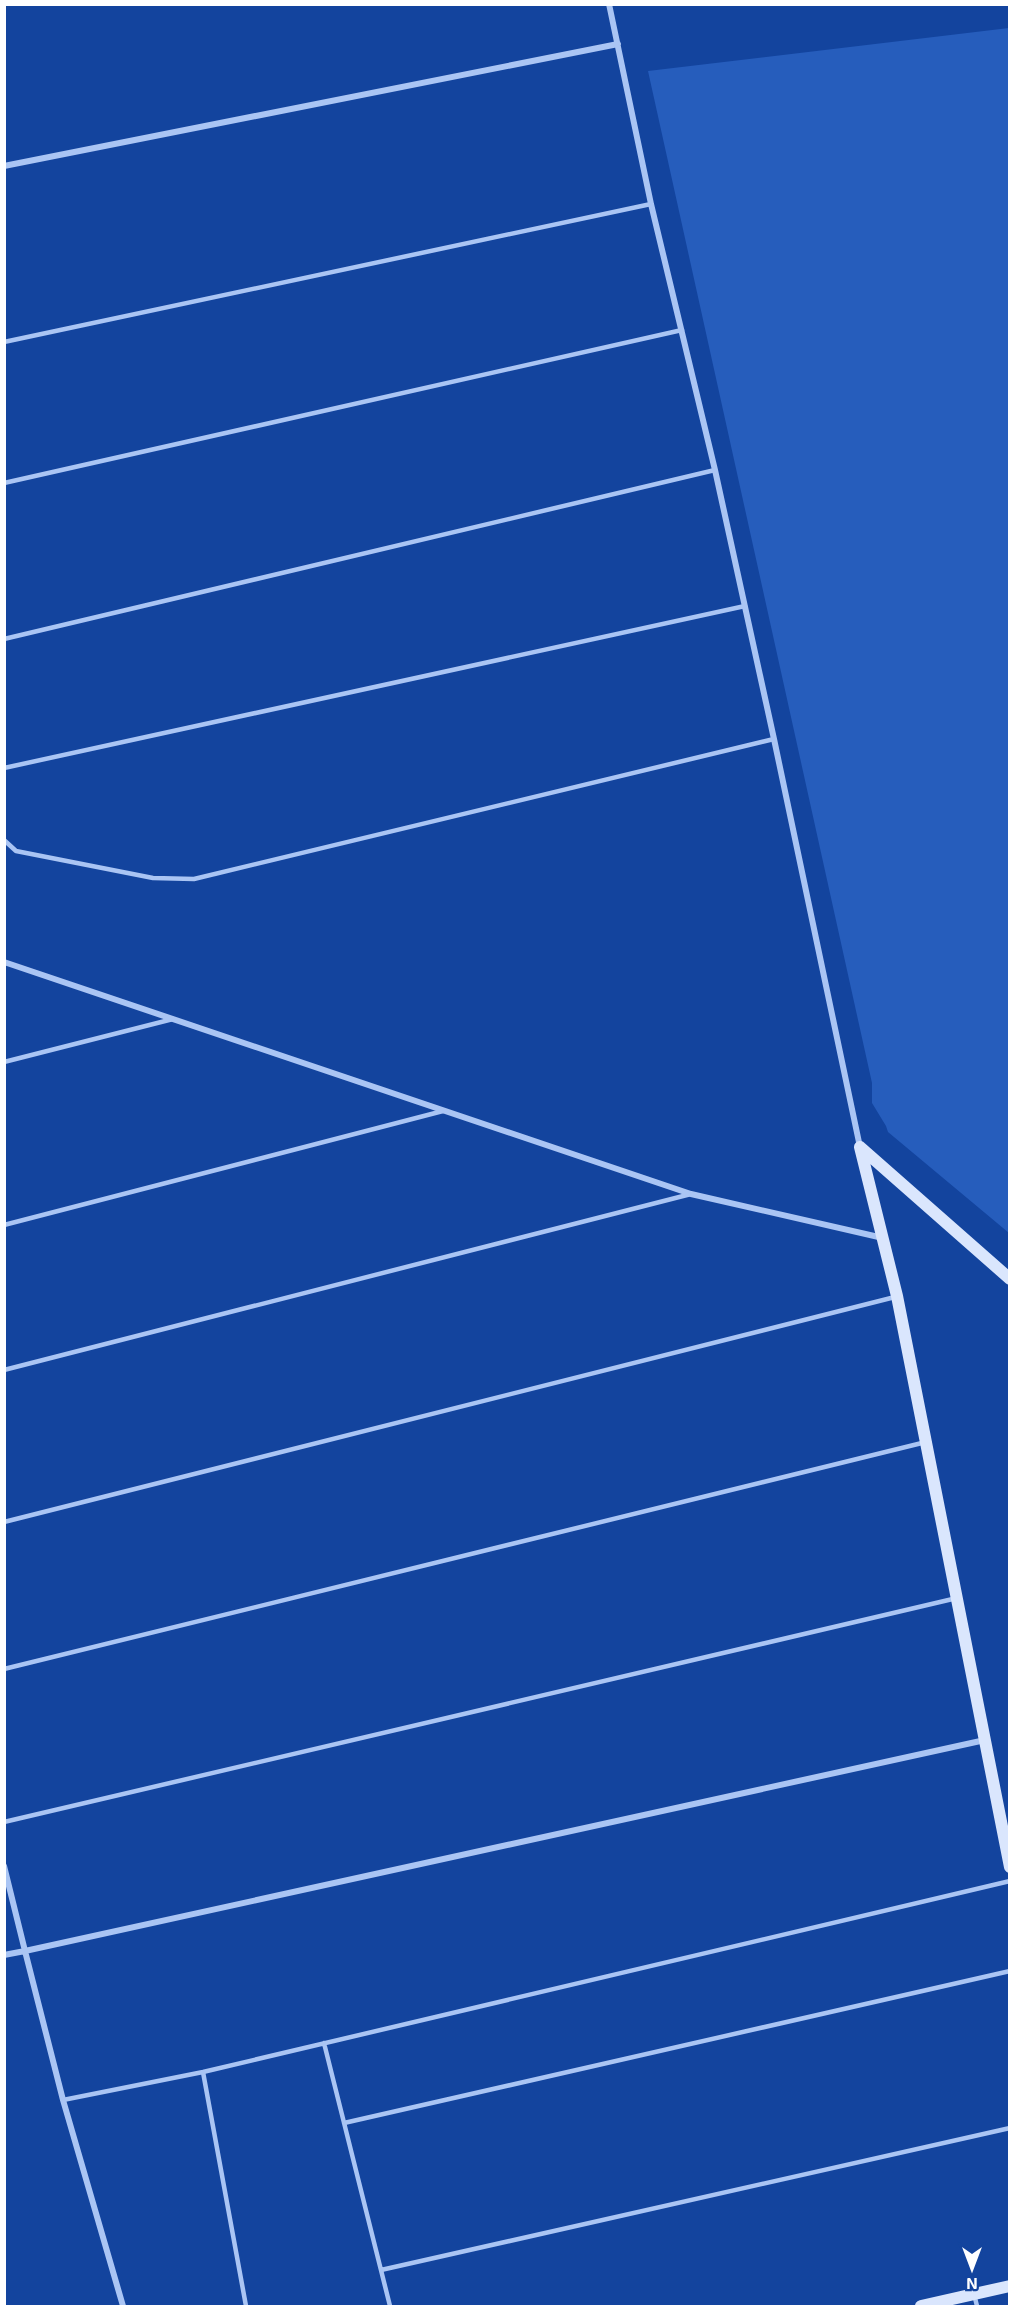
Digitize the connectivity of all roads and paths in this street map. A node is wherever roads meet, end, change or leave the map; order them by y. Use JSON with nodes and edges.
{"nodes":[{"id":1,"x":609,"y":4,"type":"edge"},
{"id":2,"x":618,"y":44,"type":"junction"},
{"id":3,"x":4,"y":166,"type":"edge"},
{"id":4,"x":651,"y":204,"type":"junction"},
{"id":5,"x":682,"y":330,"type":"junction"},
{"id":6,"x":4,"y":342,"type":"edge"},
{"id":7,"x":715,"y":470,"type":"junction"},
{"id":8,"x":4,"y":483,"type":"edge"},
{"id":9,"x":745,"y":606,"type":"junction"},
{"id":10,"x":4,"y":639,"type":"edge"},
{"id":11,"x":774,"y":739,"type":"junction"},
{"id":12,"x":4,"y":768,"type":"edge"},
{"id":13,"x":4,"y":840,"type":"edge"},
{"id":14,"x":4,"y":962,"type":"edge"},
{"id":15,"x":173,"y":1019,"type":"junction"},
{"id":16,"x":4,"y":1062,"type":"edge"},
{"id":17,"x":443,"y":1111,"type":"junction"},
{"id":18,"x":860,"y":1147,"type":"junction"},
{"id":19,"x":691,"y":1194,"type":"junction"},
{"id":20,"x":4,"y":1225,"type":"edge"},
{"id":21,"x":884,"y":1239,"type":"junction"},
{"id":22,"x":1010,"y":1279,"type":"edge"},
{"id":23,"x":897,"y":1296,"type":"junction"},
{"id":24,"x":4,"y":1370,"type":"edge"},
{"id":25,"x":926,"y":1442,"type":"junction"},
{"id":26,"x":4,"y":1521,"type":"edge"},
{"id":27,"x":957,"y":1598,"type":"junction"},
{"id":28,"x":4,"y":1669,"type":"edge"},
{"id":29,"x":985,"y":1740,"type":"junction"},
{"id":30,"x":4,"y":1822,"type":"edge"},
{"id":31,"x":4,"y":1866,"type":"edge"},
{"id":32,"x":1010,"y":1867,"type":"edge"},
{"id":33,"x":1010,"y":1881,"type":"edge"},
{"id":34,"x":25,"y":1951,"type":"junction"},
{"id":35,"x":4,"y":1955,"type":"edge"},
{"id":36,"x":1010,"y":1971,"type":"edge"},
{"id":37,"x":324,"y":2043,"type":"junction"},
{"id":38,"x":203,"y":2072,"type":"junction"},
{"id":39,"x":63,"y":2100,"type":"junction"},
{"id":40,"x":344,"y":2122,"type":"junction"},
{"id":41,"x":1010,"y":2128,"type":"edge"},
{"id":42,"x":381,"y":2270,"type":"junction"},
{"id":43,"x":1010,"y":2286,"type":"edge"},
{"id":44,"x":975,"y":2300,"type":"edge"},
{"id":45,"x":123,"y":2307,"type":"edge"},
{"id":46,"x":246,"y":2307,"type":"edge"},
{"id":47,"x":390,"y":2307,"type":"edge"},
{"id":48,"x":921,"y":2307,"type":"edge"}],
"edges":[{"from":1,"to":2,"type":"street"},
{"from":2,"to":3,"type":"street"},
{"from":2,"to":4,"type":"street"},
{"from":4,"to":5,"type":"street"},
{"from":4,"to":6,"type":"lane"},
{"from":5,"to":7,"type":"street"},
{"from":5,"to":8,"type":"lane"},
{"from":7,"to":9,"type":"street"},
{"from":7,"to":10,"type":"lane"},
{"from":9,"to":11,"type":"street"},
{"from":9,"to":12,"type":"lane"},
{"from":11,"to":13,"type":"lane"},
{"from":11,"to":18,"type":"street"},
{"from":14,"to":15,"type":"street"},
{"from":15,"to":16,"type":"lane"},
{"from":15,"to":17,"type":"street"},
{"from":17,"to":19,"type":"street"},
{"from":17,"to":20,"type":"lane"},
{"from":18,"to":21,"type":"street"},
{"from":18,"to":22,"type":"street"},
{"from":19,"to":21,"type":"street"},
{"from":19,"to":24,"type":"lane"},
{"from":21,"to":23,"type":"street"},
{"from":23,"to":25,"type":"street"},
{"from":23,"to":26,"type":"lane"},
{"from":25,"to":27,"type":"street"},
{"from":25,"to":28,"type":"lane"},
{"from":27,"to":29,"type":"street"},
{"from":27,"to":30,"type":"lane"},
{"from":29,"to":32,"type":"street"},
{"from":29,"to":34,"type":"street"},
{"from":31,"to":34,"type":"street"},
{"from":33,"to":37,"type":"lane"},
{"from":34,"to":35,"type":"street"},
{"from":34,"to":39,"type":"street"},
{"from":36,"to":40,"type":"lane"},
{"from":37,"to":38,"type":"lane"},
{"from":37,"to":40,"type":"lane"},
{"from":38,"to":39,"type":"lane"},
{"from":38,"to":46,"type":"lane"},
{"from":39,"to":45,"type":"street"},
{"from":40,"to":42,"type":"lane"},
{"from":41,"to":42,"type":"lane"},
{"from":42,"to":47,"type":"lane"},
{"from":43,"to":44,"type":"street"},
{"from":44,"to":48,"type":"street"}]}
